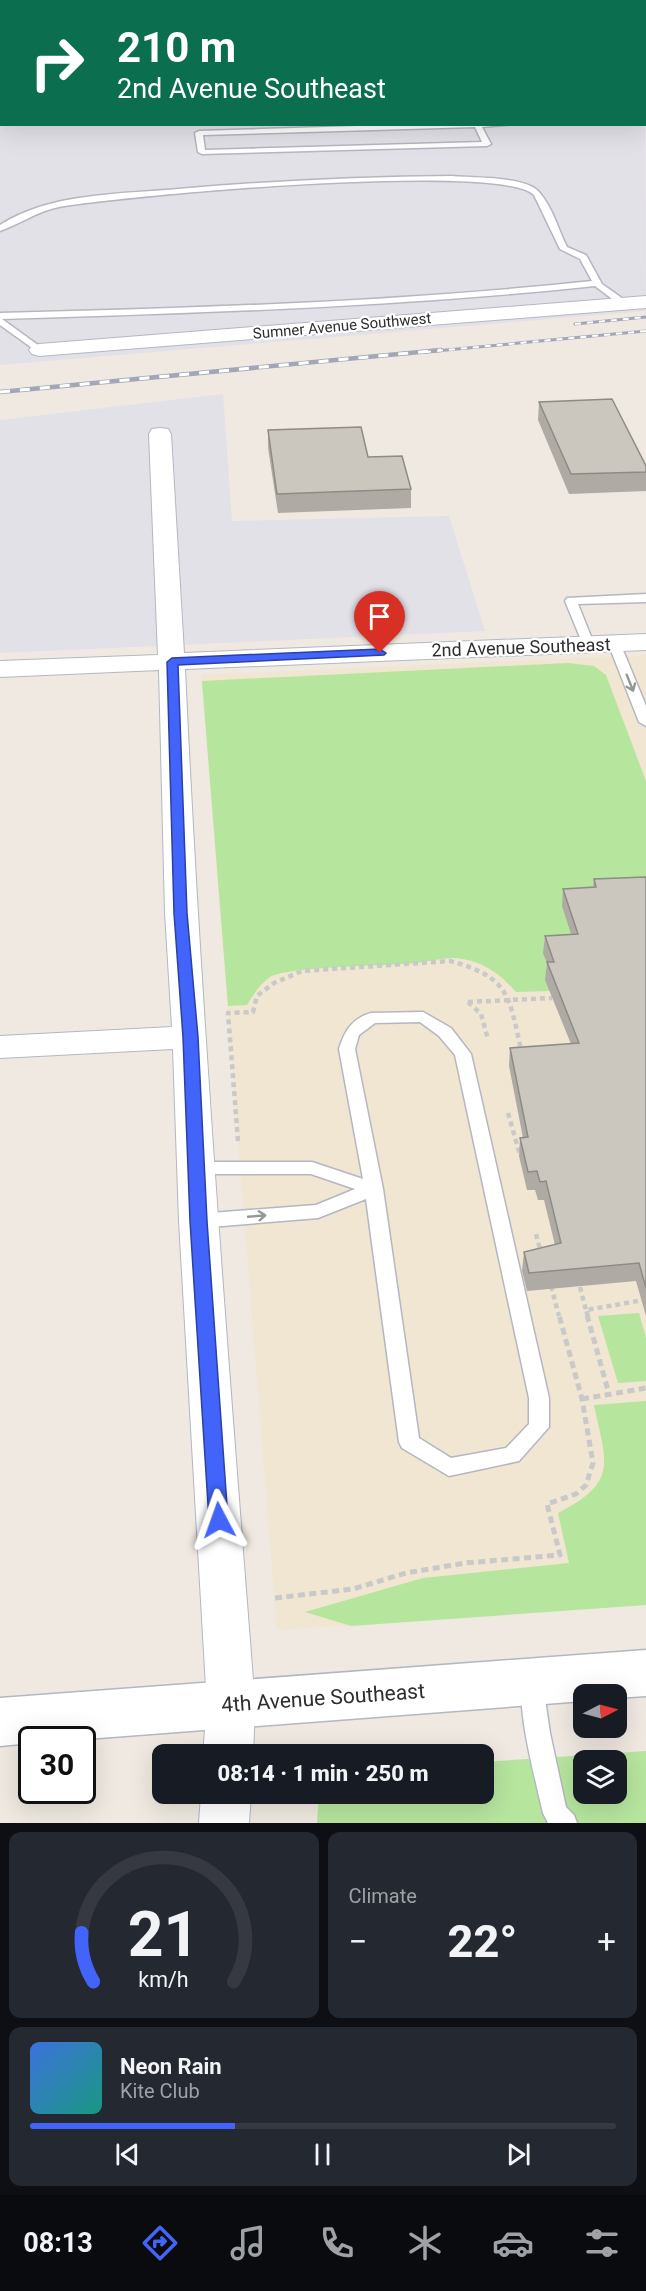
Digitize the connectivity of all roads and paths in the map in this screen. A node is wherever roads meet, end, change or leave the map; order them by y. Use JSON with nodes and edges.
{"nodes":[{"id":1,"x":442,"y":126,"type":"edge"},
{"id":2,"x":478,"y":126,"type":"edge"},
{"id":3,"x":0,"y":229,"type":"edge"},
{"id":4,"x":597,"y":283,"type":"junction"},
{"id":5,"x":646,"y":302,"type":"edge"},
{"id":6,"x":623,"y":303,"type":"junction"},
{"id":7,"x":0,"y":316,"type":"edge"},
{"id":8,"x":0,"y":321,"type":"edge"},
{"id":9,"x":39,"y":350,"type":"joint"},
{"id":10,"x":160,"y":434,"type":"dead end"},
{"id":11,"x":646,"y":598,"type":"edge"},
{"id":12,"x":646,"y":642,"type":"edge"},
{"id":13,"x":601,"y":644,"type":"junction"},
{"id":14,"x":172,"y":662,"type":"junction"},
{"id":15,"x":0,"y":669,"type":"edge"},
{"id":16,"x":646,"y":722,"type":"edge"},
{"id":17,"x":552,"y":998,"type":"edge"},
{"id":18,"x":468,"y":1002,"type":"dead end"},
{"id":19,"x":190,"y":1037,"type":"junction"},
{"id":20,"x":0,"y":1047,"type":"edge"},
{"id":21,"x":196,"y":1168,"type":"junction"},
{"id":22,"x":374,"y":1189,"type":"junction"},
{"id":23,"x":198,"y":1221,"type":"junction"},
{"id":24,"x":534,"y":1228,"type":"dead end"},
{"id":25,"x":544,"y":1262,"type":"edge"},
{"id":26,"x":550,"y":1285,"type":"edge"},
{"id":27,"x":580,"y":1287,"type":"edge"},
{"id":28,"x":644,"y":1300,"type":"edge"},
{"id":29,"x":586,"y":1310,"type":"junction"},
{"id":30,"x":646,"y":1388,"type":"edge"},
{"id":31,"x":609,"y":1395,"type":"junction"},
{"id":32,"x":582,"y":1399,"type":"junction"},
{"id":33,"x":275,"y":1598,"type":"dead end"},
{"id":34,"x":646,"y":1673,"type":"edge"},
{"id":35,"x":532,"y":1682,"type":"junction"},
{"id":36,"x":231,"y":1705,"type":"junction"},
{"id":37,"x":0,"y":1722,"type":"edge"},
{"id":38,"x":229,"y":1744,"type":"edge"},
{"id":39,"x":225,"y":1804,"type":"edge"},
{"id":40,"x":224,"y":1823,"type":"edge"},
{"id":41,"x":566,"y":1823,"type":"edge"}],
"edges":[{"from":1,"to":2,"type":"lane"},
{"from":3,"to":4,"type":"lane"},
{"from":4,"to":6,"type":"lane"},
{"from":4,"to":7,"type":"lane"},
{"from":5,"to":6,"type":"street","name":"Sumner Avenue Southwest"},
{"from":6,"to":9,"type":"street","name":"Sumner Avenue Southwest"},
{"from":8,"to":9,"type":"lane"},
{"from":10,"to":14,"type":"street"},
{"from":11,"to":13,"type":"lane"},
{"from":12,"to":13,"type":"street","name":"2nd Avenue Southeast"},
{"from":13,"to":14,"type":"street","name":"2nd Avenue Southeast"},
{"from":13,"to":16,"type":"lane","one_way":true},
{"from":14,"to":15,"type":"street","name":"2nd Avenue Southeast"},
{"from":14,"to":19,"type":"street"},
{"from":17,"to":18,"type":"path"},
{"from":19,"to":20,"type":"street"},
{"from":19,"to":21,"type":"street"},
{"from":21,"to":22,"type":"lane"},
{"from":21,"to":23,"type":"street"},
{"from":22,"to":22,"type":"lane"},
{"from":23,"to":22,"type":"lane","one_way":true},
{"from":23,"to":36,"type":"street"},
{"from":24,"to":25,"type":"path"},
{"from":26,"to":32,"type":"path"},
{"from":27,"to":29,"type":"path"},
{"from":28,"to":29,"type":"path"},
{"from":29,"to":31,"type":"path"},
{"from":30,"to":31,"type":"path"},
{"from":31,"to":32,"type":"path"},
{"from":32,"to":33,"type":"path"},
{"from":34,"to":35,"type":"street","name":"4th Avenue Southeast"},
{"from":35,"to":36,"type":"street","name":"4th Avenue Southeast"},
{"from":35,"to":41,"type":"lane"},
{"from":36,"to":37,"type":"street","name":"4th Avenue Southeast"},
{"from":36,"to":38,"type":"street"},
{"from":39,"to":40,"type":"street"}]}
